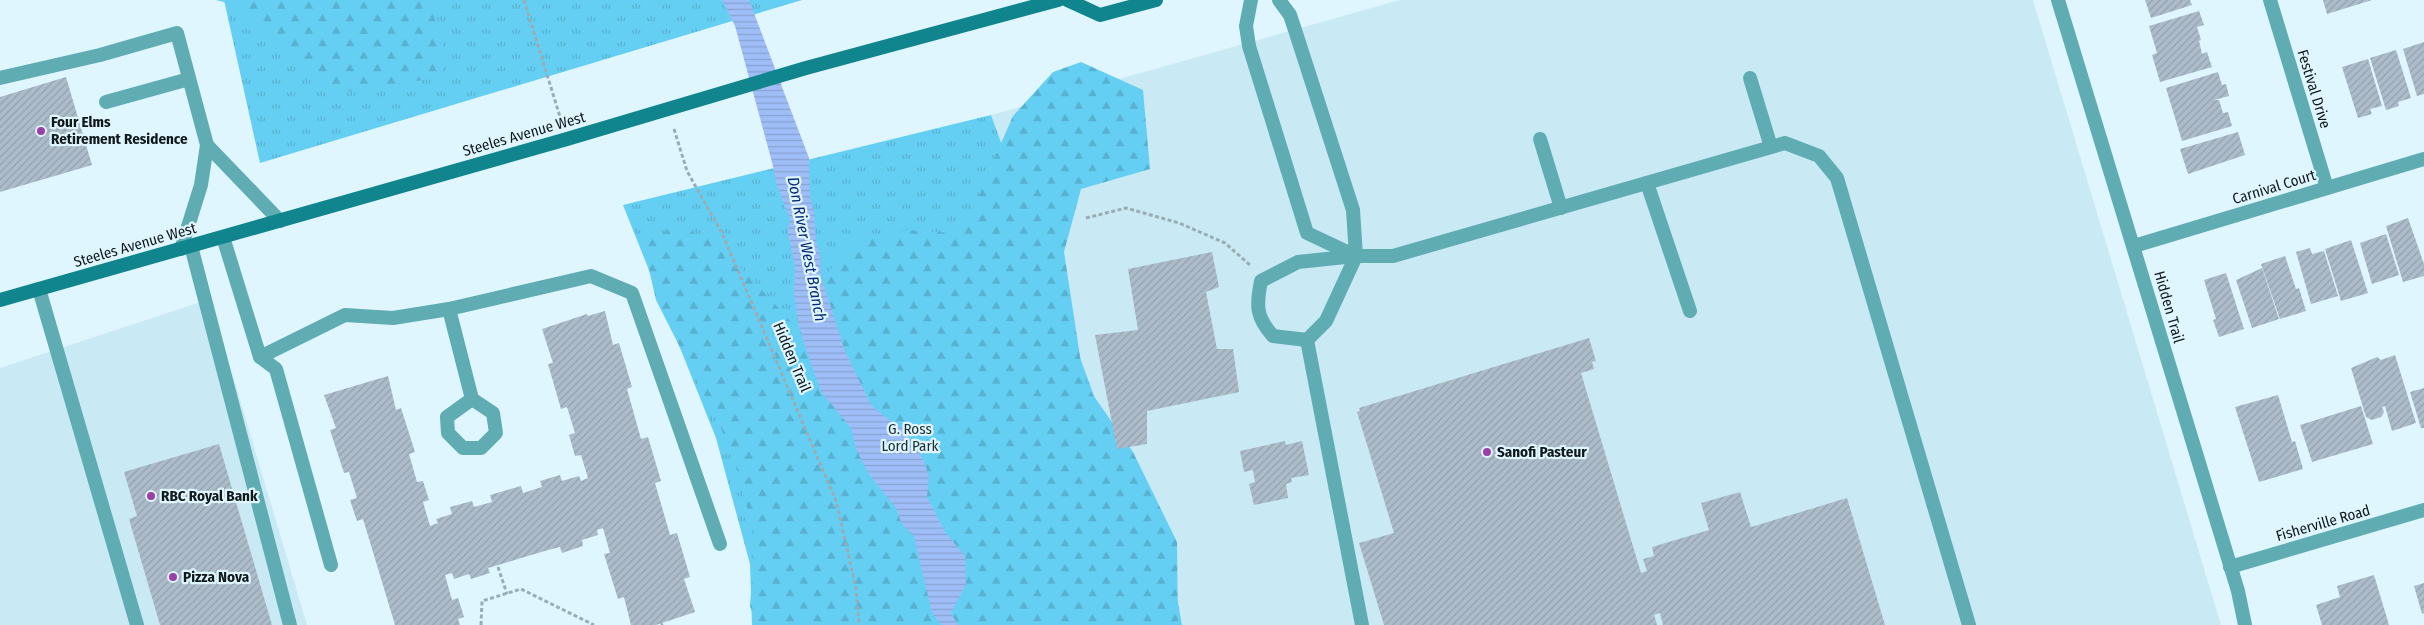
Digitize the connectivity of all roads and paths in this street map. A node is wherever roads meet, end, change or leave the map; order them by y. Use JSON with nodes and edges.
{"nodes":[{"id":1,"x":524,"y":0,"type":"edge"},
{"id":2,"x":1058,"y":0,"type":"edge"},
{"id":3,"x":1067,"y":0,"type":"edge"},
{"id":4,"x":1156,"y":0,"type":"edge"},
{"id":5,"x":1251,"y":0,"type":"edge"},
{"id":6,"x":1279,"y":0,"type":"edge"},
{"id":7,"x":2058,"y":0,"type":"edge"},
{"id":8,"x":2270,"y":0,"type":"edge"},
{"id":9,"x":0,"y":78,"type":"edge"},
{"id":10,"x":1750,"y":78,"type":"dead end"},
{"id":11,"x":189,"y":79,"type":"junction"},
{"id":12,"x":106,"y":102,"type":"dead end"},
{"id":13,"x":668,"y":110,"type":"junction"},
{"id":14,"x":1540,"y":139,"type":"dead end"},
{"id":15,"x":567,"y":140,"type":"junction"},
{"id":16,"x":208,"y":145,"type":"junction"},
{"id":17,"x":1771,"y":147,"type":"junction"},
{"id":18,"x":2424,"y":159,"type":"edge"},
{"id":19,"x":1647,"y":183,"type":"junction"},
{"id":20,"x":2327,"y":188,"type":"junction"},
{"id":21,"x":1561,"y":208,"type":"junction"},
{"id":22,"x":1086,"y":218,"type":"dead end"},
{"id":23,"x":280,"y":220,"type":"junction"},
{"id":24,"x":223,"y":237,"type":"junction"},
{"id":25,"x":2134,"y":246,"type":"junction"},
{"id":26,"x":186,"y":248,"type":"junction"},
{"id":27,"x":1356,"y":256,"type":"junction"},
{"id":28,"x":1261,"y":282,"type":"junction"},
{"id":29,"x":39,"y":289,"type":"junction"},
{"id":30,"x":0,"y":300,"type":"edge"},
{"id":31,"x":449,"y":309,"type":"junction"},
{"id":32,"x":1690,"y":311,"type":"dead end"},
{"id":33,"x":1307,"y":340,"type":"junction"},
{"id":34,"x":260,"y":356,"type":"junction"},
{"id":35,"x":472,"y":399,"type":"dead end"},
{"id":36,"x":2424,"y":510,"type":"edge"},
{"id":37,"x":720,"y":544,"type":"dead end"},
{"id":38,"x":331,"y":565,"type":"dead end"},
{"id":39,"x":498,"y":567,"type":"dead end"},
{"id":40,"x":2230,"y":567,"type":"junction"},
{"id":41,"x":507,"y":594,"type":"junction"},
{"id":42,"x":138,"y":625,"type":"edge"},
{"id":43,"x":290,"y":625,"type":"edge"},
{"id":44,"x":481,"y":625,"type":"edge"},
{"id":45,"x":594,"y":625,"type":"edge"},
{"id":46,"x":859,"y":625,"type":"edge"},
{"id":47,"x":1362,"y":625,"type":"edge"},
{"id":48,"x":1969,"y":625,"type":"edge"},
{"id":49,"x":2245,"y":625,"type":"edge"}],
"edges":[{"from":1,"to":15,"type":"path"},
{"from":2,"to":13,"type":"main road","name":"Steeles Avenue West"},
{"from":3,"to":4,"type":"main road"},
{"from":5,"to":27,"type":"street"},
{"from":6,"to":27,"type":"street"},
{"from":7,"to":25,"type":"street","name":"Hidden Trail"},
{"from":8,"to":20,"type":"street","name":"Festival Drive"},
{"from":9,"to":11,"type":"street"},
{"from":10,"to":17,"type":"street"},
{"from":11,"to":12,"type":"street"},
{"from":11,"to":16,"type":"street"},
{"from":13,"to":15,"type":"main road","name":"Steeles Avenue West"},
{"from":13,"to":46,"type":"path","name":"Hidden Trail"},
{"from":14,"to":21,"type":"street"},
{"from":15,"to":23,"type":"main road","name":"Steeles Avenue West"},
{"from":16,"to":23,"type":"street"},
{"from":16,"to":26,"type":"street"},
{"from":17,"to":19,"type":"street"},
{"from":17,"to":48,"type":"street"},
{"from":18,"to":20,"type":"street","name":"Carnival Court"},
{"from":19,"to":21,"type":"street"},
{"from":19,"to":32,"type":"street"},
{"from":20,"to":25,"type":"street","name":"Carnival Court"},
{"from":21,"to":27,"type":"street"},
{"from":22,"to":28,"type":"path"},
{"from":23,"to":24,"type":"main road","name":"Steeles Avenue West"},
{"from":24,"to":26,"type":"main road","name":"Steeles Avenue West"},
{"from":24,"to":34,"type":"street"},
{"from":25,"to":40,"type":"street","name":"Hidden Trail"},
{"from":26,"to":29,"type":"main road","name":"Steeles Avenue West"},
{"from":26,"to":43,"type":"street"},
{"from":27,"to":28,"type":"street"},
{"from":27,"to":33,"type":"street"},
{"from":28,"to":33,"type":"street"},
{"from":29,"to":30,"type":"main road","name":"Steeles Avenue West"},
{"from":29,"to":42,"type":"street"},
{"from":31,"to":34,"type":"street"},
{"from":31,"to":35,"type":"street"},
{"from":31,"to":37,"type":"street"},
{"from":33,"to":47,"type":"street"},
{"from":34,"to":38,"type":"street"},
{"from":36,"to":40,"type":"street","name":"Fisherville Road"},
{"from":39,"to":41,"type":"path"},
{"from":40,"to":49,"type":"street","name":"Hidden Trail"},
{"from":41,"to":44,"type":"path"},
{"from":41,"to":45,"type":"path"}]}
